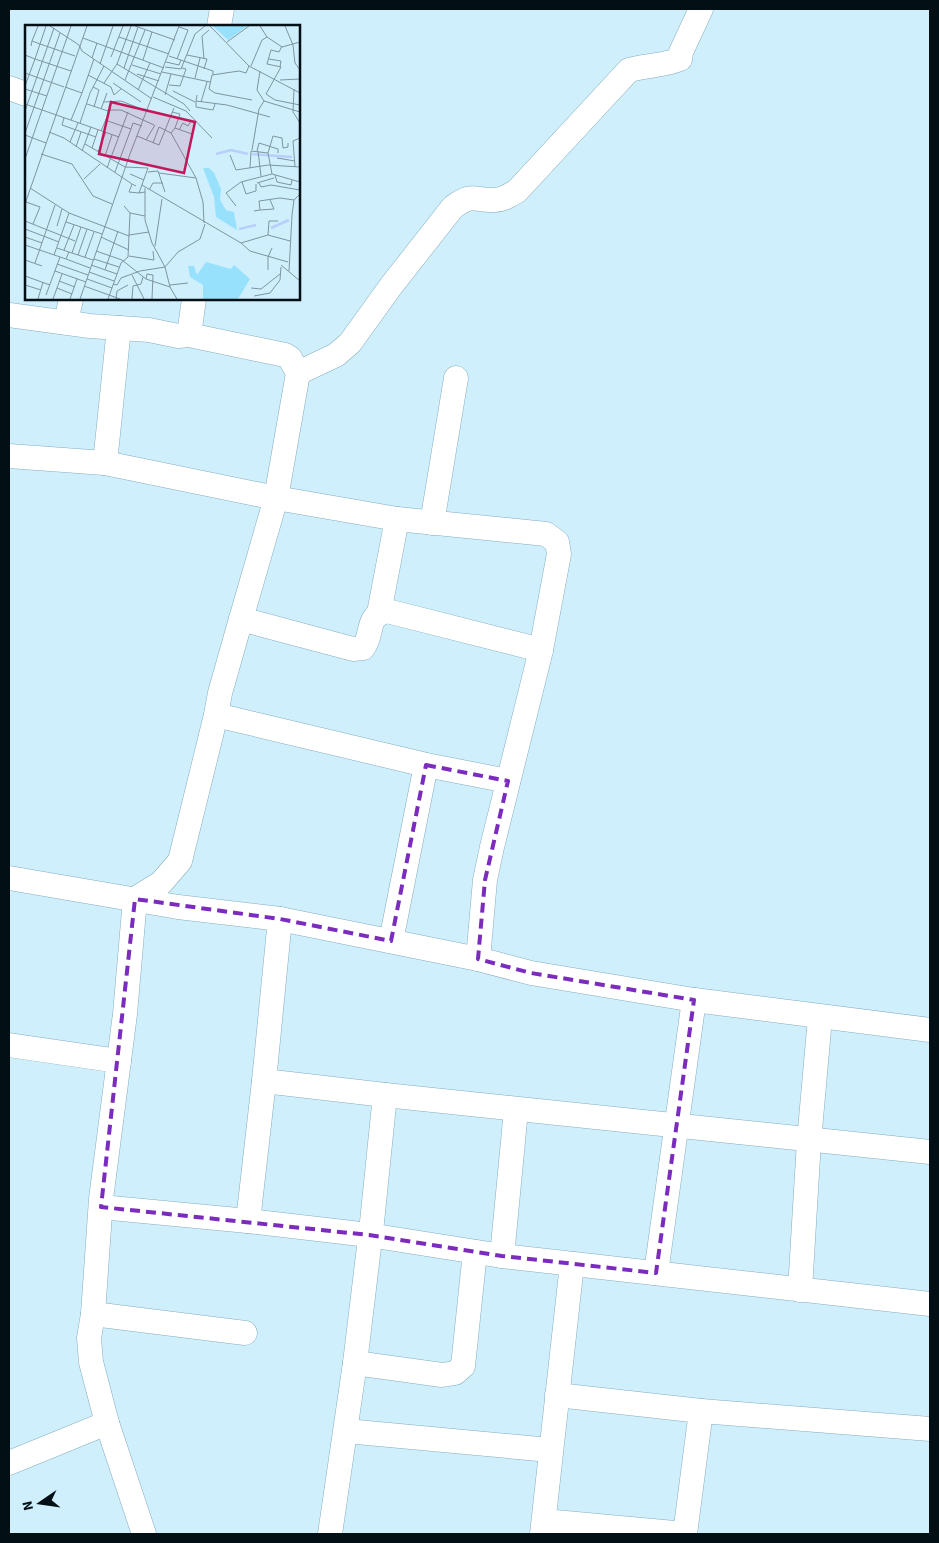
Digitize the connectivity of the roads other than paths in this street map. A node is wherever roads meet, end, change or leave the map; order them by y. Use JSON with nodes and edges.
{"nodes":[{"id":1,"x":222,"y":9,"type":"edge"},
{"id":2,"x":701,"y":9,"type":"edge"},
{"id":3,"x":219,"y":25,"type":"edge"},
{"id":4,"x":9,"y":88,"type":"edge"},
{"id":5,"x":25,"y":94,"type":"edge"},
{"id":6,"x":71,"y":300,"type":"edge"},
{"id":7,"x":194,"y":300,"type":"edge"},
{"id":8,"x":9,"y":315,"type":"edge"},
{"id":9,"x":66,"y":322,"type":"junction"},
{"id":10,"x":119,"y":328,"type":"junction"},
{"id":11,"x":189,"y":335,"type":"junction"},
{"id":12,"x":298,"y":373,"type":"junction"},
{"id":13,"x":456,"y":378,"type":"dead end"},
{"id":14,"x":9,"y":456,"type":"edge"},
{"id":15,"x":105,"y":463,"type":"junction"},
{"id":16,"x":276,"y":498,"type":"junction"},
{"id":17,"x":397,"y":520,"type":"junction"},
{"id":18,"x":432,"y":524,"type":"junction"},
{"id":19,"x":379,"y":613,"type":"junction"},
{"id":20,"x":241,"y":619,"type":"junction"},
{"id":21,"x":541,"y":650,"type":"junction"},
{"id":22,"x":216,"y":715,"type":"junction"},
{"id":23,"x":426,"y":765,"type":"junction"},
{"id":24,"x":508,"y":782,"type":"junction"},
{"id":25,"x":9,"y":878,"type":"edge"},
{"id":26,"x":135,"y":899,"type":"junction"},
{"id":27,"x":280,"y":919,"type":"junction"},
{"id":28,"x":391,"y":941,"type":"junction"},
{"id":29,"x":478,"y":959,"type":"junction"},
{"id":30,"x":694,"y":1000,"type":"junction"},
{"id":31,"x":820,"y":1018,"type":"junction"},
{"id":32,"x":930,"y":1030,"type":"edge"},
{"id":33,"x":9,"y":1045,"type":"edge"},
{"id":34,"x":119,"y":1061,"type":"junction"},
{"id":35,"x":264,"y":1081,"type":"junction"},
{"id":36,"x":385,"y":1095,"type":"junction"},
{"id":37,"x":516,"y":1110,"type":"junction"},
{"id":38,"x":676,"y":1127,"type":"junction"},
{"id":39,"x":809,"y":1141,"type":"junction"},
{"id":40,"x":930,"y":1152,"type":"edge"},
{"id":41,"x":101,"y":1207,"type":"junction"},
{"id":42,"x":248,"y":1221,"type":"junction"},
{"id":43,"x":370,"y":1235,"type":"junction"},
{"id":44,"x":475,"y":1252,"type":"junction"},
{"id":45,"x":502,"y":1256,"type":"junction"},
{"id":46,"x":572,"y":1264,"type":"junction"},
{"id":47,"x":656,"y":1273,"type":"junction"},
{"id":48,"x":800,"y":1290,"type":"junction"},
{"id":49,"x":930,"y":1304,"type":"edge"},
{"id":50,"x":93,"y":1314,"type":"junction"},
{"id":51,"x":244,"y":1332,"type":"dead end"},
{"id":52,"x":355,"y":1363,"type":"junction"},
{"id":53,"x":557,"y":1395,"type":"junction"},
{"id":54,"x":701,"y":1411,"type":"junction"},
{"id":55,"x":106,"y":1423,"type":"junction"},
{"id":56,"x":930,"y":1429,"type":"edge"},
{"id":57,"x":346,"y":1431,"type":"junction"},
{"id":58,"x":550,"y":1450,"type":"junction"},
{"id":59,"x":9,"y":1463,"type":"edge"},
{"id":60,"x":543,"y":1527,"type":"edge"},
{"id":61,"x":144,"y":1534,"type":"edge"},
{"id":62,"x":330,"y":1534,"type":"edge"},
{"id":63,"x":685,"y":1534,"type":"edge"}],
"edges":[{"from":1,"to":3,"type":"street"},
{"from":2,"to":12,"type":"street"},
{"from":4,"to":5,"type":"street"},
{"from":6,"to":9,"type":"street"},
{"from":7,"to":11,"type":"street"},
{"from":8,"to":9,"type":"street"},
{"from":9,"to":10,"type":"street"},
{"from":10,"to":11,"type":"street"},
{"from":10,"to":15,"type":"street"},
{"from":11,"to":12,"type":"street"},
{"from":12,"to":16,"type":"street"},
{"from":13,"to":18,"type":"street"},
{"from":14,"to":15,"type":"street"},
{"from":15,"to":16,"type":"street"},
{"from":16,"to":17,"type":"street"},
{"from":16,"to":20,"type":"street"},
{"from":17,"to":18,"type":"street"},
{"from":17,"to":19,"type":"street"},
{"from":18,"to":21,"type":"street"},
{"from":19,"to":20,"type":"street"},
{"from":19,"to":21,"type":"street"},
{"from":20,"to":22,"type":"street"},
{"from":21,"to":24,"type":"street"},
{"from":22,"to":23,"type":"street"},
{"from":22,"to":26,"type":"street"},
{"from":23,"to":24,"type":"street"},
{"from":23,"to":28,"type":"street"},
{"from":24,"to":29,"type":"street"},
{"from":25,"to":26,"type":"street"},
{"from":26,"to":27,"type":"street"},
{"from":26,"to":34,"type":"street"},
{"from":27,"to":28,"type":"street"},
{"from":27,"to":35,"type":"street"},
{"from":28,"to":29,"type":"street"},
{"from":29,"to":30,"type":"street"},
{"from":30,"to":31,"type":"street"},
{"from":30,"to":38,"type":"street"},
{"from":31,"to":32,"type":"street"},
{"from":31,"to":39,"type":"street"},
{"from":33,"to":34,"type":"street"},
{"from":34,"to":41,"type":"street"},
{"from":35,"to":36,"type":"street"},
{"from":35,"to":42,"type":"street"},
{"from":36,"to":37,"type":"street"},
{"from":36,"to":43,"type":"street"},
{"from":37,"to":38,"type":"street"},
{"from":37,"to":45,"type":"street"},
{"from":38,"to":39,"type":"street"},
{"from":38,"to":47,"type":"street"},
{"from":39,"to":40,"type":"street"},
{"from":39,"to":48,"type":"street"},
{"from":41,"to":42,"type":"street"},
{"from":41,"to":50,"type":"street"},
{"from":42,"to":43,"type":"street"},
{"from":43,"to":44,"type":"street"},
{"from":43,"to":52,"type":"street"},
{"from":44,"to":45,"type":"street"},
{"from":44,"to":52,"type":"street"},
{"from":45,"to":46,"type":"street"},
{"from":46,"to":47,"type":"street"},
{"from":46,"to":53,"type":"street"},
{"from":47,"to":48,"type":"street"},
{"from":48,"to":49,"type":"street"},
{"from":50,"to":51,"type":"street"},
{"from":50,"to":55,"type":"street"},
{"from":52,"to":57,"type":"street"},
{"from":53,"to":54,"type":"street"},
{"from":53,"to":58,"type":"street"},
{"from":54,"to":56,"type":"street"},
{"from":54,"to":63,"type":"street"},
{"from":55,"to":59,"type":"street"},
{"from":55,"to":61,"type":"street"},
{"from":57,"to":58,"type":"street"},
{"from":57,"to":62,"type":"street"},
{"from":58,"to":60,"type":"street"},
{"from":60,"to":63,"type":"street"}]}
